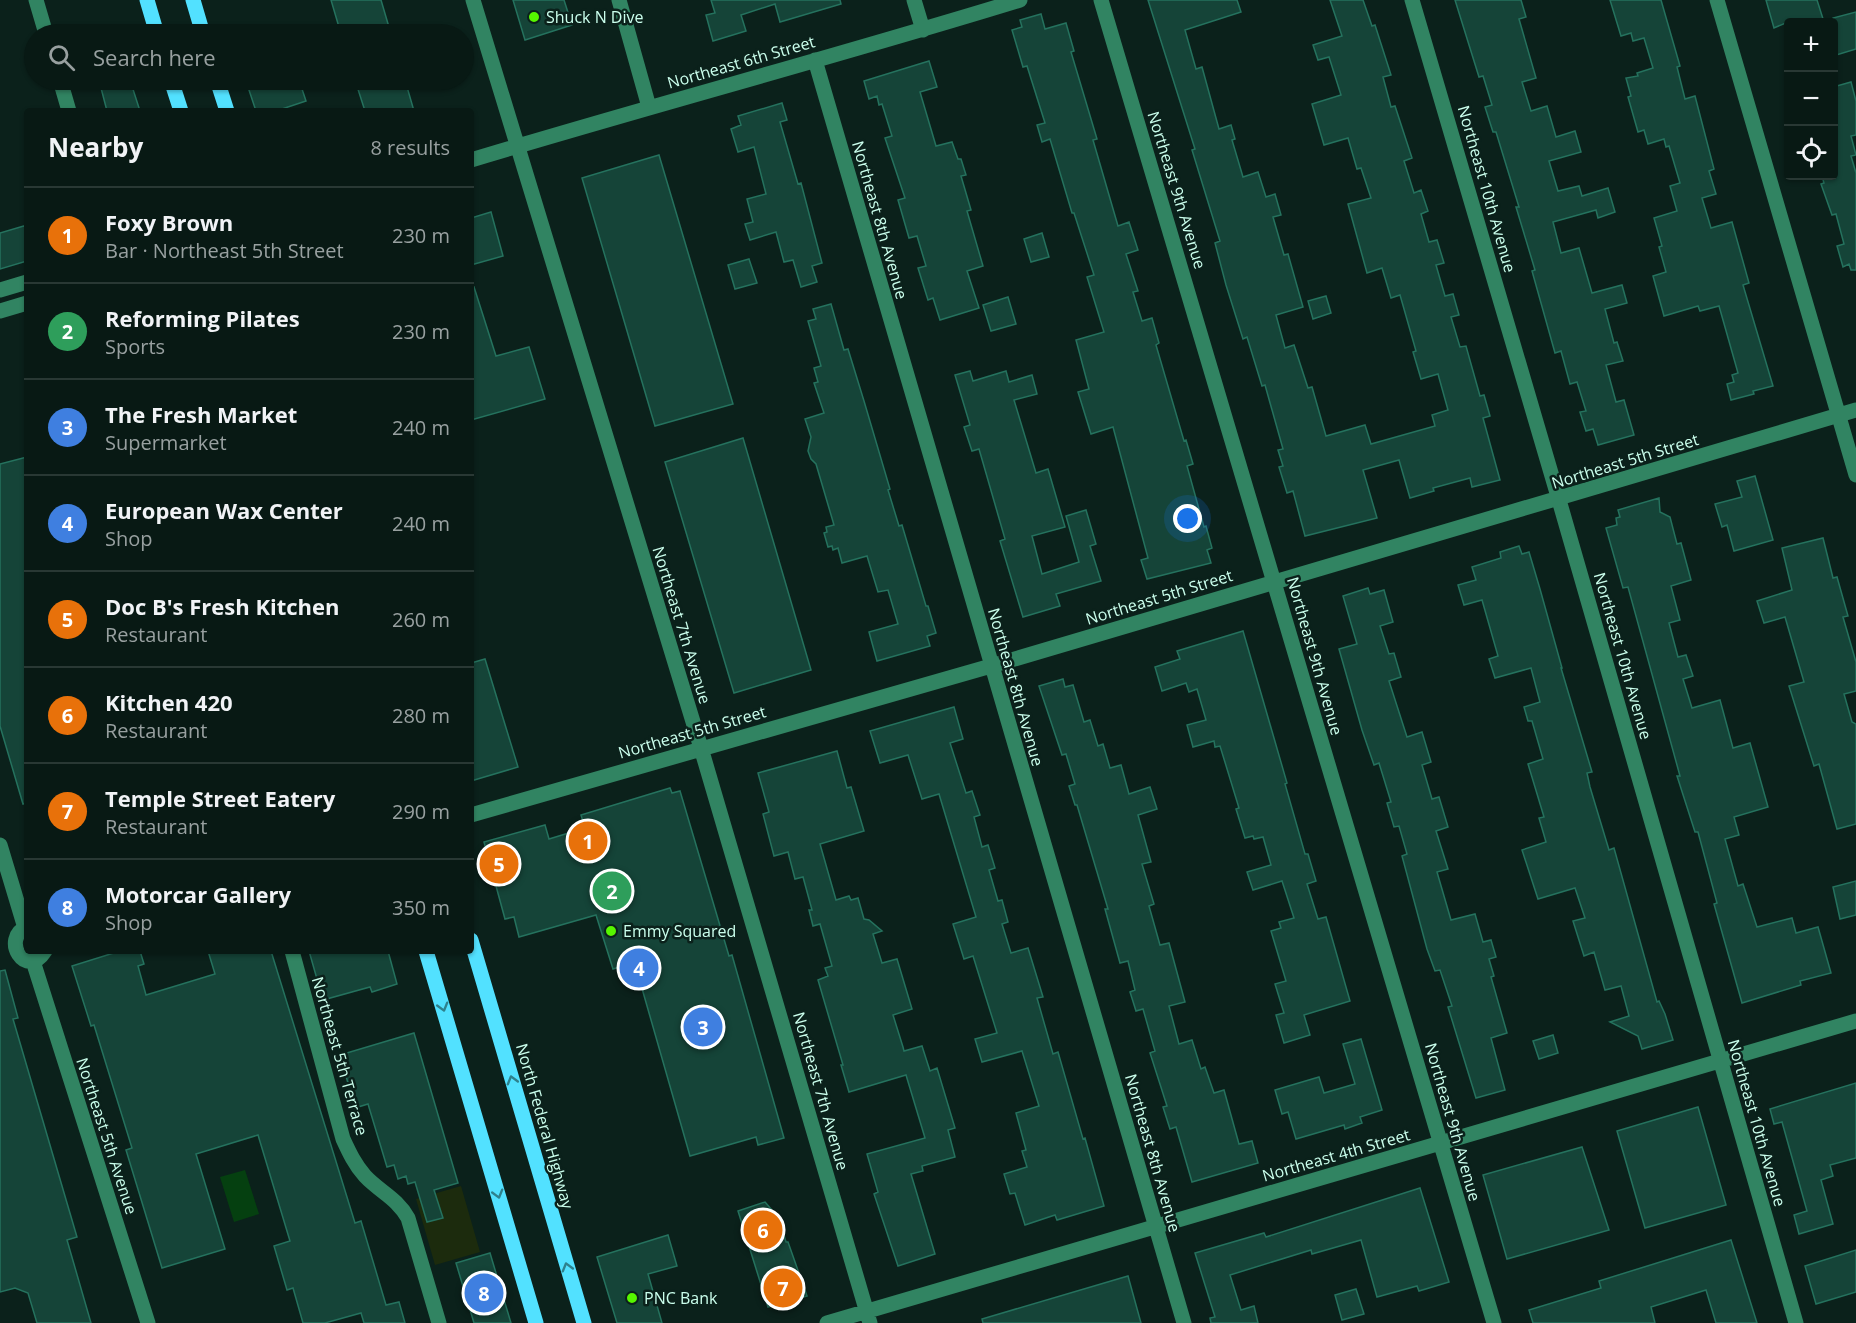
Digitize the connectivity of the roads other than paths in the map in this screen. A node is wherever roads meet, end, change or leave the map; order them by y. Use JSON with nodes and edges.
{"nodes":[{"id":1,"x":36,"y":0,"type":"edge"},
{"id":2,"x":147,"y":0,"type":"edge"},
{"id":3,"x":193,"y":0,"type":"edge"},
{"id":4,"x":473,"y":0,"type":"edge"},
{"id":5,"x":619,"y":0,"type":"edge"},
{"id":6,"x":914,"y":0,"type":"edge"},
{"id":7,"x":1020,"y":0,"type":"edge"},
{"id":8,"x":1101,"y":0,"type":"edge"},
{"id":9,"x":1412,"y":0,"type":"edge"},
{"id":10,"x":1717,"y":0,"type":"edge"},
{"id":11,"x":43,"y":24,"type":"edge"},
{"id":12,"x":155,"y":24,"type":"edge"},
{"id":13,"x":200,"y":24,"type":"edge"},
{"id":14,"x":923,"y":30,"type":"junction"},
{"id":15,"x":815,"y":60,"type":"junction"},
{"id":16,"x":63,"y":90,"type":"edge"},
{"id":17,"x":174,"y":90,"type":"edge"},
{"id":18,"x":220,"y":90,"type":"edge"},
{"id":19,"x":649,"y":107,"type":"junction"},
{"id":20,"x":68,"y":108,"type":"edge"},
{"id":21,"x":180,"y":108,"type":"edge"},
{"id":22,"x":226,"y":108,"type":"edge"},
{"id":23,"x":518,"y":146,"type":"junction"},
{"id":24,"x":474,"y":159,"type":"edge"},
{"id":25,"x":24,"y":283,"type":"edge"},
{"id":26,"x":0,"y":290,"type":"edge"},
{"id":27,"x":24,"y":304,"type":"edge"},
{"id":28,"x":0,"y":311,"type":"edge"},
{"id":29,"x":1856,"y":410,"type":"edge"},
{"id":30,"x":1839,"y":415,"type":"junction"},
{"id":31,"x":1856,"y":475,"type":"edge"},
{"id":32,"x":1559,"y":500,"type":"junction"},
{"id":33,"x":1274,"y":581,"type":"junction"},
{"id":34,"x":991,"y":666,"type":"junction"},
{"id":35,"x":700,"y":748,"type":"junction"},
{"id":36,"x":474,"y":814,"type":"edge"},
{"id":37,"x":0,"y":845,"type":"edge"},
{"id":38,"x":24,"y":921,"type":"edge"},
{"id":39,"x":24,"y":928,"type":"edge"},
{"id":40,"x":6,"y":950,"type":"edge"},
{"id":41,"x":474,"y":950,"type":"edge"},
{"id":42,"x":43,"y":954,"type":"edge"},
{"id":43,"x":293,"y":954,"type":"edge"},
{"id":44,"x":427,"y":954,"type":"edge"},
{"id":45,"x":33,"y":961,"type":"junction"},
{"id":46,"x":1856,"y":1021,"type":"edge"},
{"id":47,"x":1721,"y":1062,"type":"junction"},
{"id":48,"x":1440,"y":1143,"type":"junction"},
{"id":49,"x":1156,"y":1227,"type":"junction"},
{"id":50,"x":868,"y":1317,"type":"edge"},
{"id":51,"x":148,"y":1323,"type":"edge"},
{"id":52,"x":439,"y":1323,"type":"edge"},
{"id":53,"x":536,"y":1323,"type":"edge"},
{"id":54,"x":584,"y":1323,"type":"edge"},
{"id":55,"x":827,"y":1323,"type":"edge"},
{"id":56,"x":1184,"y":1323,"type":"edge"},
{"id":57,"x":1494,"y":1323,"type":"edge"},
{"id":58,"x":1796,"y":1323,"type":"edge"}],
"edges":[{"from":1,"to":11,"type":"street"},
{"from":2,"to":12,"type":"main road"},
{"from":3,"to":13,"type":"main road"},
{"from":4,"to":23,"type":"street","name":"Northeast 7th Avenue"},
{"from":5,"to":19,"type":"street"},
{"from":6,"to":14,"type":"street"},
{"from":7,"to":14,"type":"street","name":"Northeast 6th Street"},
{"from":8,"to":33,"type":"street","name":"Northeast 9th Avenue"},
{"from":9,"to":32,"type":"street","name":"Northeast 10th Avenue"},
{"from":10,"to":30,"type":"street"},
{"from":14,"to":15,"type":"street","name":"Northeast 6th Street"},
{"from":15,"to":19,"type":"street","name":"Northeast 6th Street"},
{"from":15,"to":34,"type":"street","name":"Northeast 8th Avenue"},
{"from":16,"to":20,"type":"street"},
{"from":17,"to":21,"type":"main road"},
{"from":18,"to":22,"type":"main road"},
{"from":19,"to":23,"type":"street","name":"Northeast 6th Street"},
{"from":23,"to":24,"type":"street","name":"Northeast 6th Street"},
{"from":23,"to":35,"type":"street","name":"Northeast 7th Avenue"},
{"from":25,"to":26,"type":"street"},
{"from":27,"to":28,"type":"street"},
{"from":29,"to":30,"type":"street","name":"Northeast 5th Street"},
{"from":30,"to":31,"type":"street"},
{"from":30,"to":32,"type":"street","name":"Northeast 5th Street"},
{"from":32,"to":33,"type":"street","name":"Northeast 5th Street"},
{"from":32,"to":47,"type":"street","name":"Northeast 10th Avenue"},
{"from":33,"to":34,"type":"street","name":"Northeast 5th Street"},
{"from":33,"to":48,"type":"street","name":"Northeast 9th Avenue"},
{"from":34,"to":35,"type":"street","name":"Northeast 5th Street"},
{"from":34,"to":49,"type":"street","name":"Northeast 8th Avenue"},
{"from":35,"to":36,"type":"street","name":"Northeast 5th Street"},
{"from":35,"to":50,"type":"street","name":"Northeast 7th Avenue"},
{"from":37,"to":38,"type":"street"},
{"from":39,"to":40,"type":"street"},
{"from":40,"to":45,"type":"street"},
{"from":54,"to":41,"type":"main road","name":"North Federal Highway","one_way":true},
{"from":42,"to":45,"type":"street"},
{"from":43,"to":52,"type":"street","name":"Northeast 5th Terrace"},
{"from":44,"to":53,"type":"main road","one_way":true},
{"from":45,"to":51,"type":"street","name":"Northeast 5th Avenue"},
{"from":46,"to":47,"type":"street","name":"Northeast 4th Street"},
{"from":47,"to":48,"type":"street","name":"Northeast 4th Street"},
{"from":47,"to":58,"type":"street","name":"Northeast 10th Avenue"},
{"from":48,"to":49,"type":"street","name":"Northeast 4th Street"},
{"from":48,"to":57,"type":"street","name":"Northeast 9th Avenue"},
{"from":49,"to":50,"type":"street","name":"Northeast 4th Street"},
{"from":49,"to":56,"type":"street","name":"Northeast 8th Avenue"},
{"from":50,"to":55,"type":"street","name":"Northeast 4th Street"}]}
